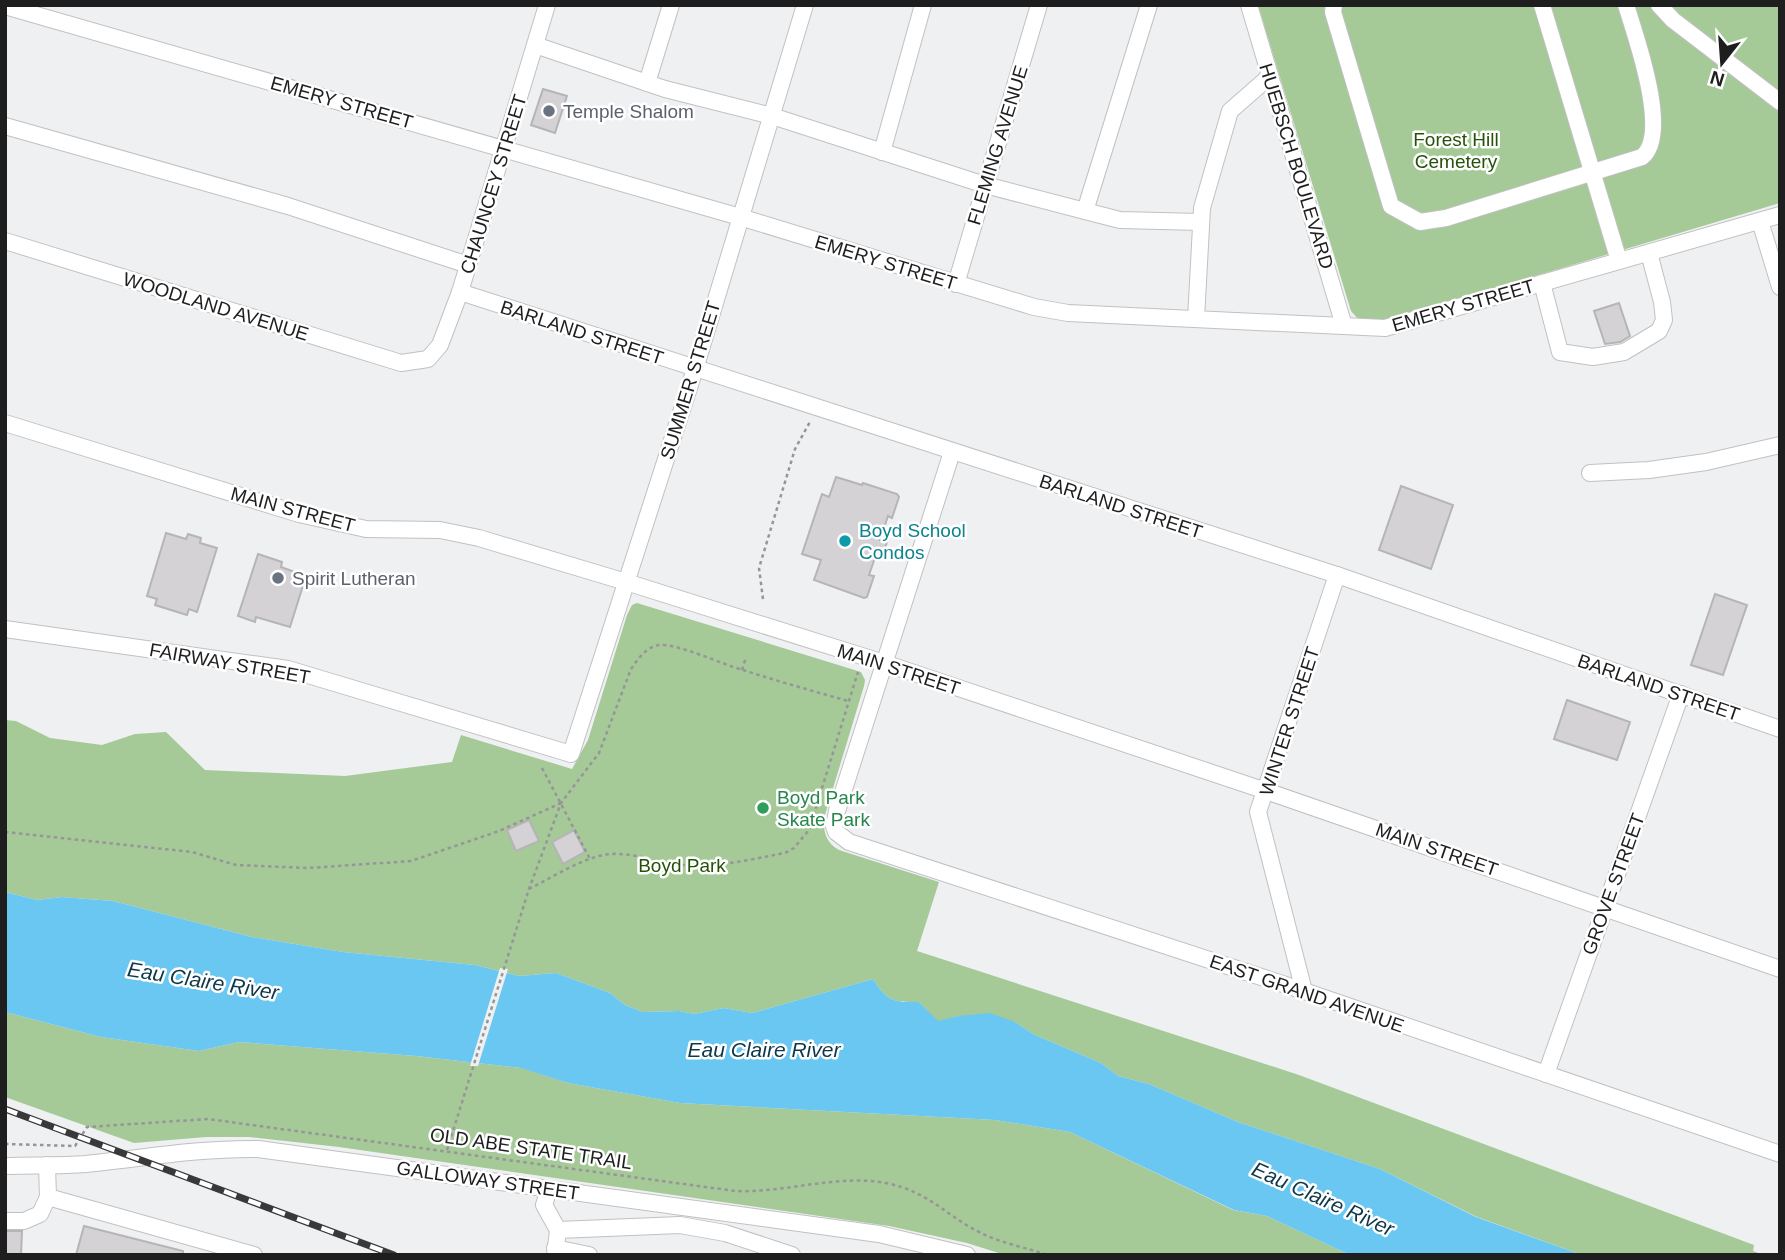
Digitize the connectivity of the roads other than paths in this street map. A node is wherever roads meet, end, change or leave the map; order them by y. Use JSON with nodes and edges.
{"nodes":[{"id":1,"x":547,"y":5,"type":"edge"},
{"id":2,"x":671,"y":5,"type":"edge"},
{"id":3,"x":805,"y":5,"type":"edge"},
{"id":4,"x":923,"y":5,"type":"edge"},
{"id":5,"x":1038,"y":5,"type":"edge"},
{"id":6,"x":1149,"y":5,"type":"edge"},
{"id":7,"x":1249,"y":5,"type":"edge"},
{"id":8,"x":1334,"y":5,"type":"edge"},
{"id":9,"x":1542,"y":5,"type":"edge"},
{"id":10,"x":1626,"y":5,"type":"edge"},
{"id":11,"x":1659,"y":5,"type":"edge"},
{"id":12,"x":5,"y":6,"type":"edge"},
{"id":13,"x":535,"y":45,"type":"junction"},
{"id":14,"x":1270,"y":76,"type":"junction"},
{"id":15,"x":647,"y":83,"type":"junction"},
{"id":16,"x":1780,"y":102,"type":"edge"},
{"id":17,"x":772,"y":116,"type":"junction"},
{"id":18,"x":5,"y":125,"type":"edge"},
{"id":19,"x":504,"y":148,"type":"junction"},
{"id":20,"x":882,"y":152,"type":"junction"},
{"id":21,"x":1592,"y":174,"type":"junction"},
{"id":22,"x":985,"y":185,"type":"junction"},
{"id":23,"x":1085,"y":211,"type":"junction"},
{"id":24,"x":1780,"y":215,"type":"edge"},
{"id":25,"x":740,"y":217,"type":"junction"},
{"id":26,"x":1760,"y":221,"type":"junction"},
{"id":27,"x":1201,"y":222,"type":"junction"},
{"id":28,"x":5,"y":241,"type":"edge"},
{"id":29,"x":1648,"y":253,"type":"junction"},
{"id":30,"x":1619,"y":261,"type":"junction"},
{"id":31,"x":468,"y":265,"type":"junction"},
{"id":32,"x":1542,"y":283,"type":"junction"},
{"id":33,"x":956,"y":284,"type":"junction"},
{"id":34,"x":1780,"y":287,"type":"edge"},
{"id":35,"x":460,"y":292,"type":"junction"},
{"id":36,"x":1196,"y":319,"type":"junction"},
{"id":37,"x":1344,"y":326,"type":"junction"},
{"id":38,"x":428,"y":359,"type":"joint"},
{"id":39,"x":695,"y":369,"type":"junction"},
{"id":40,"x":5,"y":423,"type":"edge"},
{"id":41,"x":1780,"y":445,"type":"edge"},
{"id":42,"x":952,"y":452,"type":"junction"},
{"id":43,"x":1590,"y":472,"type":"dead end"},
{"id":44,"x":1338,"y":575,"type":"junction"},
{"id":45,"x":626,"y":582,"type":"junction"},
{"id":46,"x":5,"y":629,"type":"edge"},
{"id":47,"x":884,"y":663,"type":"junction"},
{"id":48,"x":1681,"y":695,"type":"junction"},
{"id":49,"x":1780,"y":729,"type":"edge"},
{"id":50,"x":571,"y":754,"type":"joint"},
{"id":51,"x":1266,"y":791,"type":"junction"},
{"id":52,"x":1605,"y":907,"type":"junction"},
{"id":53,"x":1780,"y":969,"type":"edge"},
{"id":54,"x":1304,"y":991,"type":"junction"},
{"id":55,"x":1546,"y":1074,"type":"junction"},
{"id":56,"x":1780,"y":1154,"type":"edge"},
{"id":57,"x":47,"y":1165,"type":"junction"},
{"id":58,"x":5,"y":1166,"type":"edge"},
{"id":59,"x":549,"y":1189,"type":"junction"},
{"id":60,"x":48,"y":1196,"type":"junction"},
{"id":61,"x":5,"y":1221,"type":"edge"},
{"id":62,"x":558,"y":1230,"type":"junction"},
{"id":63,"x":555,"y":1251,"type":"edge"},
{"id":64,"x":254,"y":1255,"type":"edge"},
{"id":65,"x":589,"y":1255,"type":"edge"},
{"id":66,"x":792,"y":1255,"type":"edge"},
{"id":67,"x":967,"y":1255,"type":"edge"}],
"edges":[{"from":1,"to":13,"type":"street","name":"CHAUNCEY STREET"},
{"from":2,"to":15,"type":"street"},
{"from":3,"to":17,"type":"street","name":"SUMMER STREET"},
{"from":4,"to":20,"type":"street"},
{"from":5,"to":22,"type":"street","name":"FLEMING AVENUE"},
{"from":6,"to":23,"type":"street"},
{"from":7,"to":14,"type":"street","name":"HUEBSCH BOULEVARD"},
{"from":8,"to":21,"type":"street"},
{"from":9,"to":21,"type":"street"},
{"from":10,"to":21,"type":"street"},
{"from":11,"to":16,"type":"street"},
{"from":12,"to":19,"type":"street","name":"EMERY STREET"},
{"from":13,"to":15,"type":"street"},
{"from":13,"to":19,"type":"street","name":"CHAUNCEY STREET"},
{"from":14,"to":27,"type":"street"},
{"from":14,"to":37,"type":"street","name":"HUEBSCH BOULEVARD"},
{"from":15,"to":17,"type":"street"},
{"from":17,"to":20,"type":"street"},
{"from":17,"to":25,"type":"street","name":"SUMMER STREET"},
{"from":18,"to":31,"type":"street"},
{"from":19,"to":25,"type":"street","name":"EMERY STREET"},
{"from":19,"to":31,"type":"street","name":"CHAUNCEY STREET"},
{"from":20,"to":22,"type":"street"},
{"from":21,"to":30,"type":"street"},
{"from":22,"to":23,"type":"street"},
{"from":22,"to":33,"type":"street","name":"FLEMING AVENUE"},
{"from":23,"to":27,"type":"street"},
{"from":24,"to":26,"type":"street","name":"EMERY STREET"},
{"from":25,"to":33,"type":"street","name":"EMERY STREET"},
{"from":25,"to":39,"type":"street","name":"SUMMER STREET"},
{"from":26,"to":29,"type":"street","name":"EMERY STREET"},
{"from":26,"to":34,"type":"street"},
{"from":27,"to":36,"type":"street"},
{"from":28,"to":38,"type":"street","name":"WOODLAND AVENUE"},
{"from":29,"to":30,"type":"street","name":"EMERY STREET"},
{"from":29,"to":32,"type":"street"},
{"from":30,"to":32,"type":"street","name":"EMERY STREET"},
{"from":31,"to":35,"type":"street","name":"CHAUNCEY STREET"},
{"from":32,"to":37,"type":"street","name":"EMERY STREET"},
{"from":33,"to":36,"type":"street","name":"EMERY STREET"},
{"from":35,"to":38,"type":"street","name":"CHAUNCEY STREET"},
{"from":35,"to":39,"type":"street","name":"BARLAND STREET"},
{"from":36,"to":37,"type":"street","name":"EMERY STREET"},
{"from":39,"to":42,"type":"street","name":"BARLAND STREET"},
{"from":39,"to":45,"type":"street","name":"SUMMER STREET"},
{"from":40,"to":45,"type":"street","name":"MAIN STREET"},
{"from":41,"to":43,"type":"street"},
{"from":42,"to":44,"type":"street","name":"BARLAND STREET"},
{"from":42,"to":47,"type":"street"},
{"from":44,"to":48,"type":"street","name":"BARLAND STREET"},
{"from":44,"to":51,"type":"street","name":"WINTER STREET"},
{"from":45,"to":47,"type":"street","name":"MAIN STREET"},
{"from":45,"to":50,"type":"street","name":"SUMMER STREET"},
{"from":46,"to":50,"type":"street","name":"FAIRWAY STREET"},
{"from":47,"to":51,"type":"street","name":"MAIN STREET"},
{"from":47,"to":54,"type":"street","name":"EAST GRAND AVENUE"},
{"from":48,"to":49,"type":"street","name":"BARLAND STREET"},
{"from":48,"to":52,"type":"street","name":"GROVE STREET"},
{"from":51,"to":52,"type":"street","name":"MAIN STREET"},
{"from":51,"to":54,"type":"street","name":"WINTER STREET"},
{"from":52,"to":53,"type":"street","name":"MAIN STREET"},
{"from":52,"to":55,"type":"street","name":"GROVE STREET"},
{"from":54,"to":55,"type":"street","name":"EAST GRAND AVENUE"},
{"from":55,"to":56,"type":"street","name":"EAST GRAND AVENUE"},
{"from":57,"to":58,"type":"street","name":"GALLOWAY STREET"},
{"from":57,"to":59,"type":"street","name":"GALLOWAY STREET"},
{"from":57,"to":60,"type":"street"},
{"from":59,"to":62,"type":"street"},
{"from":59,"to":67,"type":"street","name":"GALLOWAY STREET"},
{"from":60,"to":61,"type":"street"},
{"from":60,"to":64,"type":"street"},
{"from":62,"to":63,"type":"street"},
{"from":62,"to":66,"type":"street"},
{"from":63,"to":65,"type":"street"}]}
